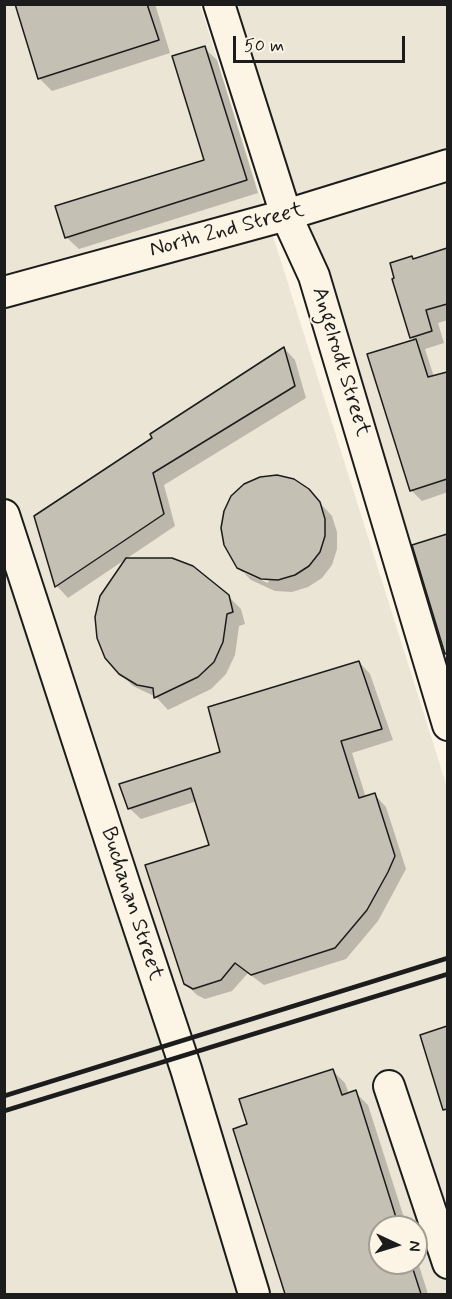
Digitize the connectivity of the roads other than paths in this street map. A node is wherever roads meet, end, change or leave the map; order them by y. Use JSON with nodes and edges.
{"nodes":[{"id":1,"x":223,"y":5,"type":"edge"},
{"id":2,"x":447,"y":165,"type":"edge"},
{"id":3,"x":286,"y":215,"type":"junction"},
{"id":4,"x":4,"y":292,"type":"edge"},
{"id":5,"x":4,"y":515,"type":"edge"},
{"id":6,"x":447,"y":725,"type":"edge"},
{"id":7,"x":389,"y":1086,"type":"dead end"},
{"id":8,"x":447,"y":1263,"type":"edge"},
{"id":9,"x":254,"y":1294,"type":"edge"}],
"edges":[{"from":1,"to":3,"type":"street","name":"Angelrodt Street"},
{"from":2,"to":3,"type":"street","name":"North 2nd Street"},
{"from":3,"to":4,"type":"street","name":"North 2nd Street"},
{"from":3,"to":6,"type":"street","name":"Angelrodt Street"},
{"from":5,"to":9,"type":"street","name":"Buchanan Street"},
{"from":7,"to":8,"type":"street"}]}
